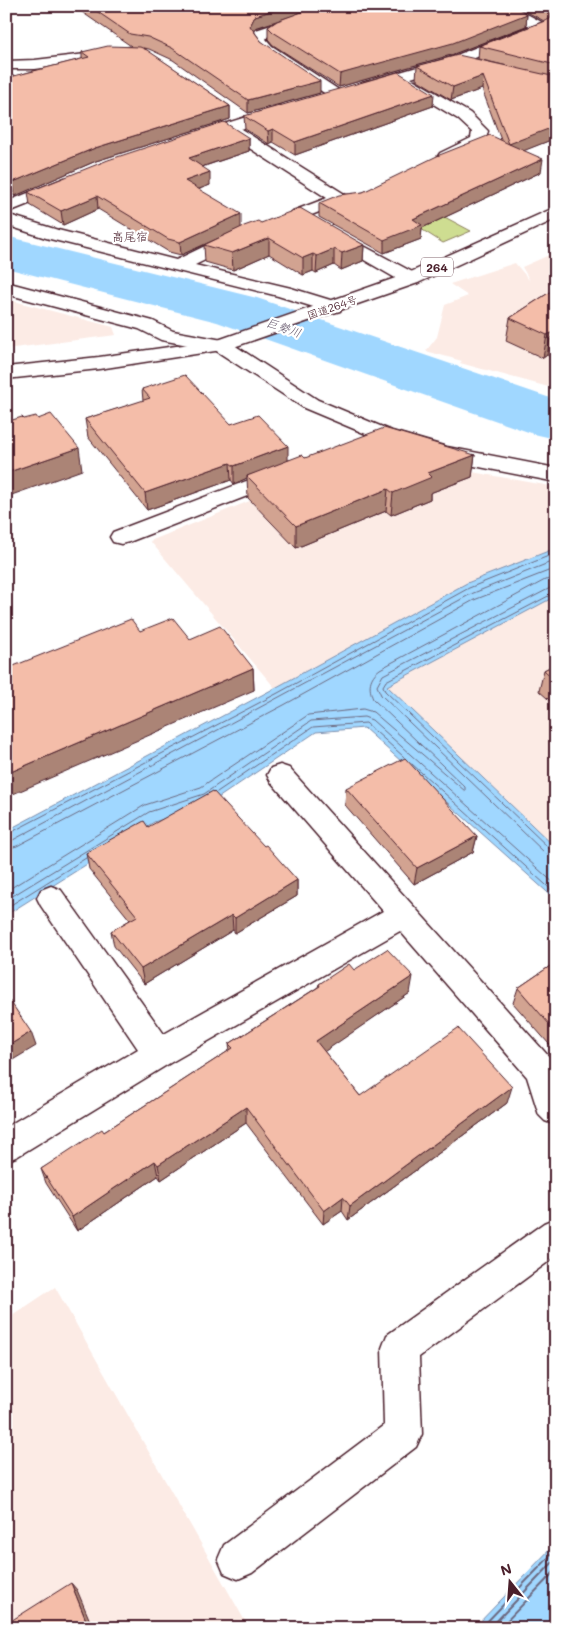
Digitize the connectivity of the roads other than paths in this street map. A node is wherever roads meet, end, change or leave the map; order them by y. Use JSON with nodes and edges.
{"nodes":[{"id":1,"x":320,"y":6,"type":"edge"},
{"id":2,"x":501,"y":6,"type":"edge"},
{"id":3,"x":549,"y":28,"type":"edge"},
{"id":4,"x":136,"y":54,"type":"edge"},
{"id":5,"x":457,"y":60,"type":"junction"},
{"id":6,"x":6,"y":65,"type":"edge"},
{"id":7,"x":484,"y":67,"type":"edge"},
{"id":8,"x":399,"y":77,"type":"junction"},
{"id":9,"x":337,"y":95,"type":"junction"},
{"id":10,"x":319,"y":100,"type":"edge"},
{"id":11,"x":292,"y":108,"type":"edge"},
{"id":12,"x":229,"y":119,"type":"junction"},
{"id":13,"x":183,"y":142,"type":"edge"},
{"id":14,"x":435,"y":161,"type":"edge"},
{"id":15,"x":76,"y":178,"type":"edge"},
{"id":16,"x":373,"y":190,"type":"edge"},
{"id":17,"x":344,"y":201,"type":"junction"},
{"id":18,"x":6,"y":208,"type":"edge"},
{"id":19,"x":556,"y":212,"type":"edge"},
{"id":20,"x":299,"y":215,"type":"junction"},
{"id":21,"x":6,"y":219,"type":"edge"},
{"id":22,"x":282,"y":221,"type":"edge"},
{"id":23,"x":256,"y":231,"type":"edge"},
{"id":24,"x":178,"y":266,"type":"junction"},
{"id":25,"x":411,"y":279,"type":"junction"},
{"id":26,"x":6,"y":288,"type":"edge"},
{"id":27,"x":333,"y":307,"type":"junction"},
{"id":28,"x":228,"y":342,"type":"junction"},
{"id":29,"x":6,"y":373,"type":"edge"},
{"id":30,"x":384,"y":434,"type":"junction"},
{"id":31,"x":357,"y":445,"type":"edge"},
{"id":32,"x":303,"y":466,"type":"edge"},
{"id":33,"x":556,"y":475,"type":"edge"},
{"id":34,"x":121,"y":538,"type":"dead end"},
{"id":35,"x":280,"y":775,"type":"dead end"},
{"id":36,"x":51,"y":898,"type":"dead end"},
{"id":37,"x":403,"y":914,"type":"junction"},
{"id":38,"x":159,"y":1053,"type":"junction"},
{"id":39,"x":556,"y":1110,"type":"edge"},
{"id":40,"x":6,"y":1145,"type":"edge"},
{"id":41,"x":556,"y":1235,"type":"edge"},
{"id":42,"x":238,"y":1559,"type":"dead end"}],
"edges":[{"from":1,"to":9,"type":"main road"},
{"from":2,"to":3,"type":"main road"},
{"from":3,"to":5,"type":"main road"},
{"from":4,"to":6,"type":"main road"},
{"from":5,"to":7,"type":"main road"},
{"from":5,"to":8,"type":"main road"},
{"from":8,"to":9,"type":"main road"},
{"from":8,"to":14,"type":"main road"},
{"from":9,"to":10,"type":"main road"},
{"from":11,"to":12,"type":"main road"},
{"from":12,"to":13,"type":"main road"},
{"from":12,"to":17,"type":"main road"},
{"from":15,"to":18,"type":"main road"},
{"from":16,"to":17,"type":"main road"},
{"from":17,"to":20,"type":"main road"},
{"from":19,"to":25,"type":"main road","name":"国道264号","number":"264"},
{"from":20,"to":22,"type":"main road"},
{"from":20,"to":25,"type":"main road"},
{"from":21,"to":24,"type":"main road"},
{"from":23,"to":24,"type":"main road"},
{"from":24,"to":27,"type":"main road"},
{"from":25,"to":27,"type":"main road","name":"国道264号","number":"264"},
{"from":26,"to":28,"type":"main road"},
{"from":27,"to":28,"type":"main road","name":"国道264号","number":"264"},
{"from":28,"to":29,"type":"main road","name":"国道264号","number":"264"},
{"from":28,"to":30,"type":"main road"},
{"from":30,"to":31,"type":"main road"},
{"from":30,"to":33,"type":"main road"},
{"from":32,"to":34,"type":"main road"},
{"from":35,"to":37,"type":"main road"},
{"from":36,"to":38,"type":"main road"},
{"from":37,"to":38,"type":"main road"},
{"from":37,"to":39,"type":"main road"},
{"from":38,"to":40,"type":"main road"},
{"from":41,"to":42,"type":"main road"}]}
